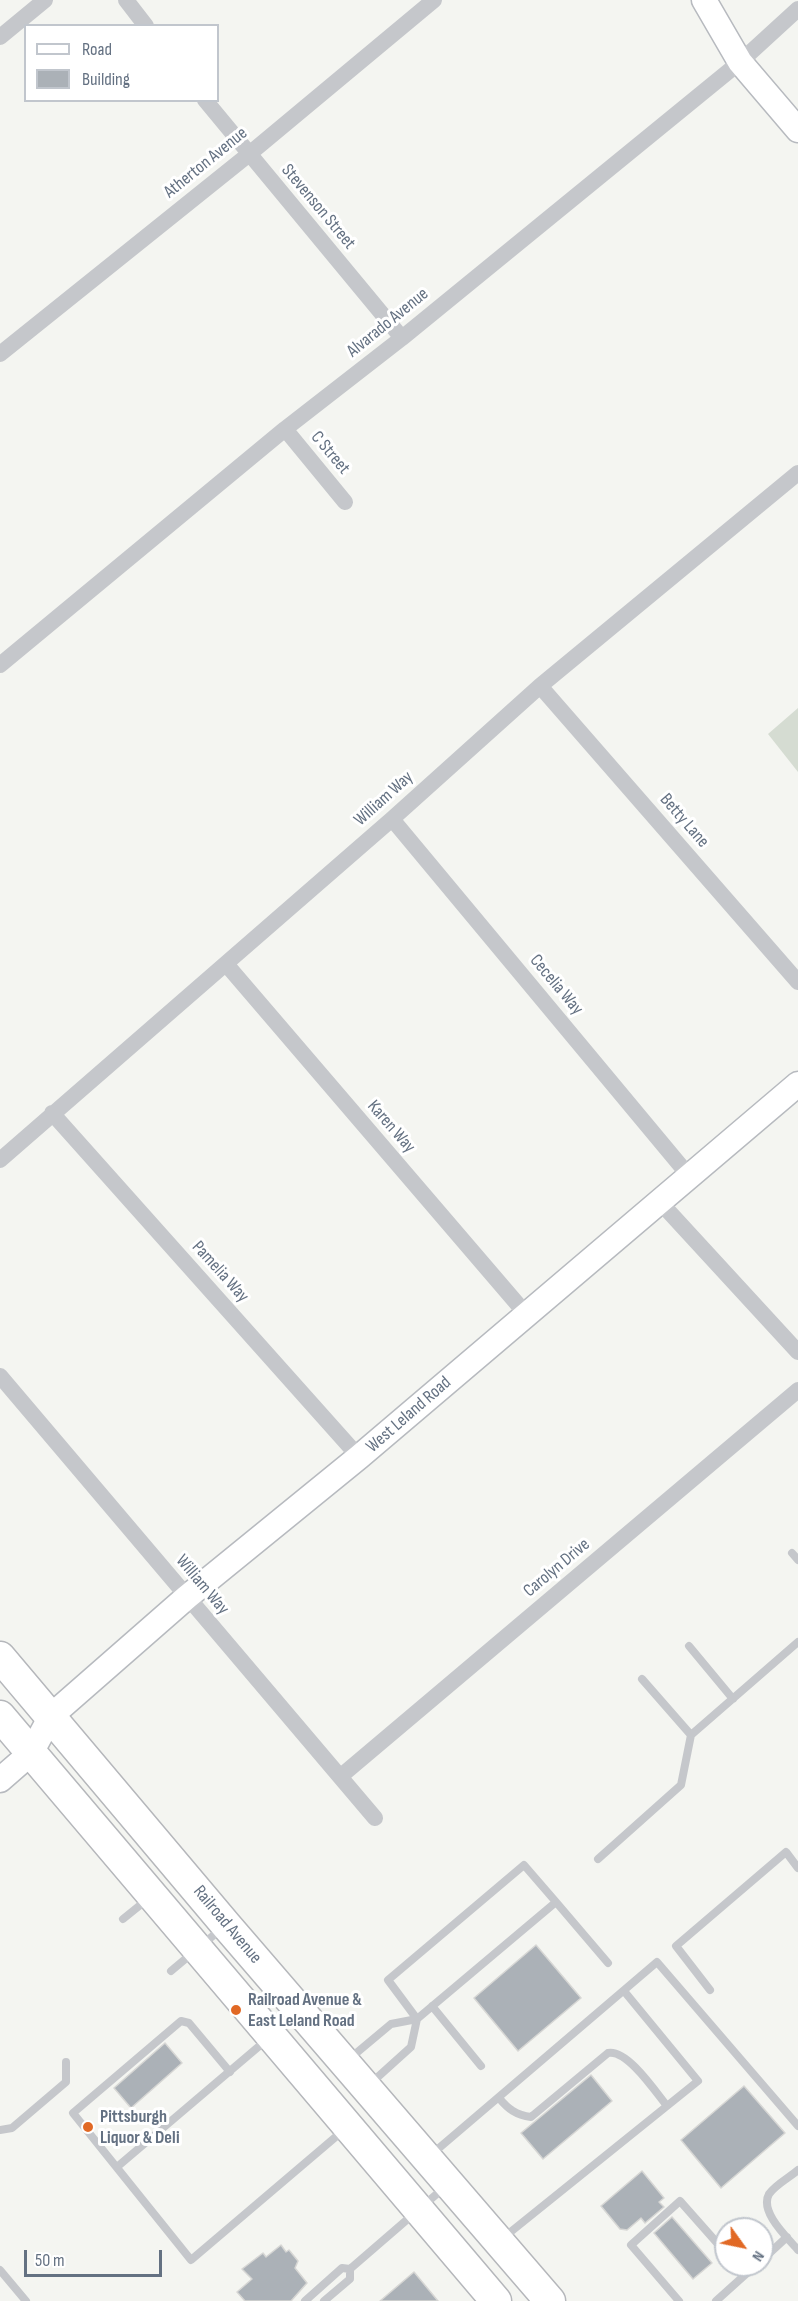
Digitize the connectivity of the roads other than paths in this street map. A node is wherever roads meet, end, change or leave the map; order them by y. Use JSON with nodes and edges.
{"nodes":[{"id":1,"x":45,"y":0,"type":"edge"},
{"id":2,"x":126,"y":0,"type":"edge"},
{"id":3,"x":434,"y":0,"type":"edge"},
{"id":4,"x":704,"y":0,"type":"edge"},
{"id":5,"x":798,"y":9,"type":"edge"},
{"id":6,"x":144,"y":24,"type":"edge"},
{"id":7,"x":0,"y":37,"type":"edge"},
{"id":8,"x":740,"y":62,"type":"junction"},
{"id":9,"x":207,"y":102,"type":"edge"},
{"id":10,"x":798,"y":130,"type":"edge"},
{"id":11,"x":248,"y":154,"type":"junction"},
{"id":12,"x":402,"y":338,"type":"junction"},
{"id":13,"x":0,"y":354,"type":"edge"},
{"id":14,"x":285,"y":429,"type":"junction"},
{"id":15,"x":798,"y":473,"type":"edge"},
{"id":16,"x":345,"y":502,"type":"dead end"},
{"id":17,"x":0,"y":665,"type":"edge"},
{"id":18,"x":540,"y":686,"type":"junction"},
{"id":19,"x":392,"y":819,"type":"junction"},
{"id":20,"x":225,"y":964,"type":"junction"},
{"id":21,"x":798,"y":982,"type":"edge"},
{"id":22,"x":798,"y":1084,"type":"edge"},
{"id":23,"x":52,"y":1113,"type":"junction"},
{"id":24,"x":0,"y":1160,"type":"edge"},
{"id":25,"x":690,"y":1177,"type":"junction"},
{"id":26,"x":660,"y":1202,"type":"junction"},
{"id":27,"x":526,"y":1314,"type":"junction"},
{"id":28,"x":798,"y":1352,"type":"edge"},
{"id":29,"x":0,"y":1376,"type":"edge"},
{"id":30,"x":798,"y":1390,"type":"edge"},
{"id":31,"x":359,"y":1457,"type":"junction"},
{"id":32,"x":187,"y":1597,"type":"junction"},
{"id":33,"x":798,"y":1642,"type":"edge"},
{"id":34,"x":689,"y":1646,"type":"dead end"},
{"id":35,"x":0,"y":1657,"type":"edge"},
{"id":36,"x":642,"y":1679,"type":"dead end"},
{"id":37,"x":733,"y":1699,"type":"junction"},
{"id":38,"x":51,"y":1716,"type":"junction"},
{"id":39,"x":3,"y":1725,"type":"edge"},
{"id":40,"x":691,"y":1735,"type":"junction"},
{"id":41,"x":31,"y":1754,"type":"junction"},
{"id":42,"x":340,"y":1776,"type":"junction"},
{"id":43,"x":0,"y":1780,"type":"edge"},
{"id":44,"x":375,"y":1818,"type":"dead end"},
{"id":45,"x":598,"y":1859,"type":"dead end"},
{"id":46,"x":798,"y":1868,"type":"edge"},
{"id":47,"x":151,"y":1895,"type":"junction"},
{"id":48,"x":556,"y":1902,"type":"junction"},
{"id":49,"x":123,"y":1919,"type":"dead end"},
{"id":50,"x":226,"y":1925,"type":"junction"},
{"id":51,"x":197,"y":1949,"type":"junction"},
{"id":52,"x":608,"y":1963,"type":"dead end"},
{"id":53,"x":171,"y":1971,"type":"dead end"},
{"id":54,"x":710,"y":1990,"type":"dead end"},
{"id":55,"x":624,"y":1991,"type":"junction"},
{"id":56,"x":432,"y":2006,"type":"junction"},
{"id":57,"x":300,"y":2011,"type":"junction"},
{"id":58,"x":417,"y":2019,"type":"junction"},
{"id":59,"x":271,"y":2036,"type":"junction"},
{"id":60,"x":66,"y":2062,"type":"dead end"},
{"id":61,"x":345,"y":2063,"type":"junction"},
{"id":62,"x":481,"y":2066,"type":"dead end"},
{"id":63,"x":230,"y":2072,"type":"junction"},
{"id":64,"x":366,"y":2087,"type":"junction"},
{"id":65,"x":499,"y":2098,"type":"junction"},
{"id":66,"x":667,"y":2106,"type":"junction"},
{"id":67,"x":798,"y":2126,"type":"edge"},
{"id":68,"x":348,"y":2127,"type":"junction"},
{"id":69,"x":0,"y":2130,"type":"edge"},
{"id":70,"x":427,"y":2158,"type":"junction"},
{"id":71,"x":117,"y":2167,"type":"junction"},
{"id":72,"x":798,"y":2170,"type":"edge"},
{"id":73,"x":448,"y":2184,"type":"junction"},
{"id":74,"x":418,"y":2210,"type":"junction"},
{"id":75,"x":787,"y":2237,"type":"junction"},
{"id":76,"x":714,"y":2239,"type":"edge"},
{"id":77,"x":498,"y":2242,"type":"junction"},
{"id":78,"x":774,"y":2249,"type":"edge"},
{"id":79,"x":798,"y":2250,"type":"edge"},
{"id":80,"x":0,"y":2270,"type":"edge"},
{"id":81,"x":350,"y":2270,"type":"junction"},
{"id":82,"x":743,"y":2277,"type":"edge"},
{"id":83,"x":493,"y":2300,"type":"edge"},
{"id":84,"x":26,"y":2301,"type":"edge"},
{"id":85,"x":305,"y":2301,"type":"edge"},
{"id":86,"x":324,"y":2301,"type":"edge"},
{"id":87,"x":549,"y":2301,"type":"edge"},
{"id":88,"x":679,"y":2301,"type":"edge"},
{"id":89,"x":716,"y":2301,"type":"edge"}],
"edges":[{"from":1,"to":7,"type":"street"},
{"from":2,"to":6,"type":"street"},
{"from":3,"to":11,"type":"street","name":"Atherton Avenue"},
{"from":4,"to":8,"type":"main road"},
{"from":5,"to":8,"type":"street","name":"Alvarado Avenue"},
{"from":8,"to":10,"type":"main road"},
{"from":8,"to":12,"type":"street","name":"Alvarado Avenue"},
{"from":9,"to":11,"type":"street","name":"Stevenson Street"},
{"from":11,"to":12,"type":"street","name":"Stevenson Street"},
{"from":11,"to":13,"type":"street","name":"Atherton Avenue"},
{"from":12,"to":14,"type":"street","name":"Alvarado Avenue"},
{"from":14,"to":16,"type":"street","name":"C Street"},
{"from":14,"to":17,"type":"street","name":"Alvarado Avenue"},
{"from":15,"to":18,"type":"street","name":"William Way"},
{"from":18,"to":19,"type":"street","name":"William Way"},
{"from":18,"to":21,"type":"street","name":"Betty Lane"},
{"from":19,"to":20,"type":"street","name":"William Way"},
{"from":19,"to":25,"type":"street","name":"Cecelia Way"},
{"from":20,"to":23,"type":"street","name":"William Way"},
{"from":20,"to":27,"type":"street","name":"Karen Way"},
{"from":22,"to":25,"type":"main road","name":"West Leland Road"},
{"from":23,"to":24,"type":"street","name":"William Way"},
{"from":23,"to":31,"type":"street","name":"Pamelia Way"},
{"from":25,"to":26,"type":"main road","name":"West Leland Road"},
{"from":26,"to":27,"type":"main road","name":"West Leland Road"},
{"from":26,"to":28,"type":"street"},
{"from":27,"to":31,"type":"main road","name":"West Leland Road"},
{"from":29,"to":32,"type":"street","name":"William Way"},
{"from":30,"to":42,"type":"street","name":"Carolyn Drive"},
{"from":31,"to":32,"type":"main road","name":"West Leland Road"},
{"from":32,"to":38,"type":"main road","name":"West Leland Road"},
{"from":32,"to":42,"type":"street","name":"William Way"},
{"from":33,"to":37,"type":"lane"},
{"from":34,"to":37,"type":"lane"},
{"from":35,"to":38,"type":"highway","name":"Railroad Avenue"},
{"from":36,"to":40,"type":"lane"},
{"from":37,"to":40,"type":"lane"},
{"from":38,"to":39,"type":"main road"},
{"from":38,"to":41,"type":"main road","name":"West Leland Road"},
{"from":38,"to":50,"type":"highway","name":"Railroad Avenue"},
{"from":39,"to":41,"type":"highway"},
{"from":40,"to":45,"type":"lane"},
{"from":41,"to":43,"type":"main road"},
{"from":41,"to":47,"type":"highway"},
{"from":42,"to":44,"type":"street","name":"William Way"},
{"from":46,"to":54,"type":"lane"},
{"from":47,"to":49,"type":"lane"},
{"from":47,"to":51,"type":"highway"},
{"from":48,"to":52,"type":"lane"},
{"from":48,"to":56,"type":"lane"},
{"from":48,"to":58,"type":"lane"},
{"from":50,"to":51,"type":"lane"},
{"from":50,"to":57,"type":"highway","name":"Railroad Avenue"},
{"from":51,"to":53,"type":"lane"},
{"from":51,"to":59,"type":"highway"},
{"from":55,"to":65,"type":"lane"},
{"from":55,"to":66,"type":"lane"},
{"from":55,"to":67,"type":"lane"},
{"from":56,"to":58,"type":"lane"},
{"from":56,"to":62,"type":"lane"},
{"from":57,"to":59,"type":"lane"},
{"from":57,"to":61,"type":"highway","name":"Railroad Avenue"},
{"from":58,"to":61,"type":"lane"},
{"from":58,"to":64,"type":"lane"},
{"from":59,"to":63,"type":"lane"},
{"from":59,"to":68,"type":"highway"},
{"from":60,"to":69,"type":"lane"},
{"from":61,"to":64,"type":"highway","name":"Railroad Avenue"},
{"from":63,"to":71,"type":"lane"},
{"from":63,"to":71,"type":"lane"},
{"from":64,"to":70,"type":"highway","name":"Railroad Avenue"},
{"from":65,"to":66,"type":"lane"},
{"from":65,"to":70,"type":"lane"},
{"from":66,"to":77,"type":"lane"},
{"from":68,"to":71,"type":"lane"},
{"from":68,"to":74,"type":"highway"},
{"from":70,"to":73,"type":"highway","name":"Railroad Avenue"},
{"from":72,"to":75,"type":"lane"},
{"from":73,"to":74,"type":"lane"},
{"from":73,"to":77,"type":"highway","name":"Railroad Avenue"},
{"from":74,"to":81,"type":"lane"},
{"from":74,"to":83,"type":"highway"},
{"from":75,"to":78,"type":"lane"},
{"from":75,"to":79,"type":"lane"},
{"from":76,"to":88,"type":"lane"},
{"from":77,"to":87,"type":"highway","name":"Railroad Avenue"},
{"from":80,"to":84,"type":"lane"},
{"from":81,"to":85,"type":"lane"},
{"from":81,"to":86,"type":"lane"},
{"from":82,"to":89,"type":"lane"}]}
